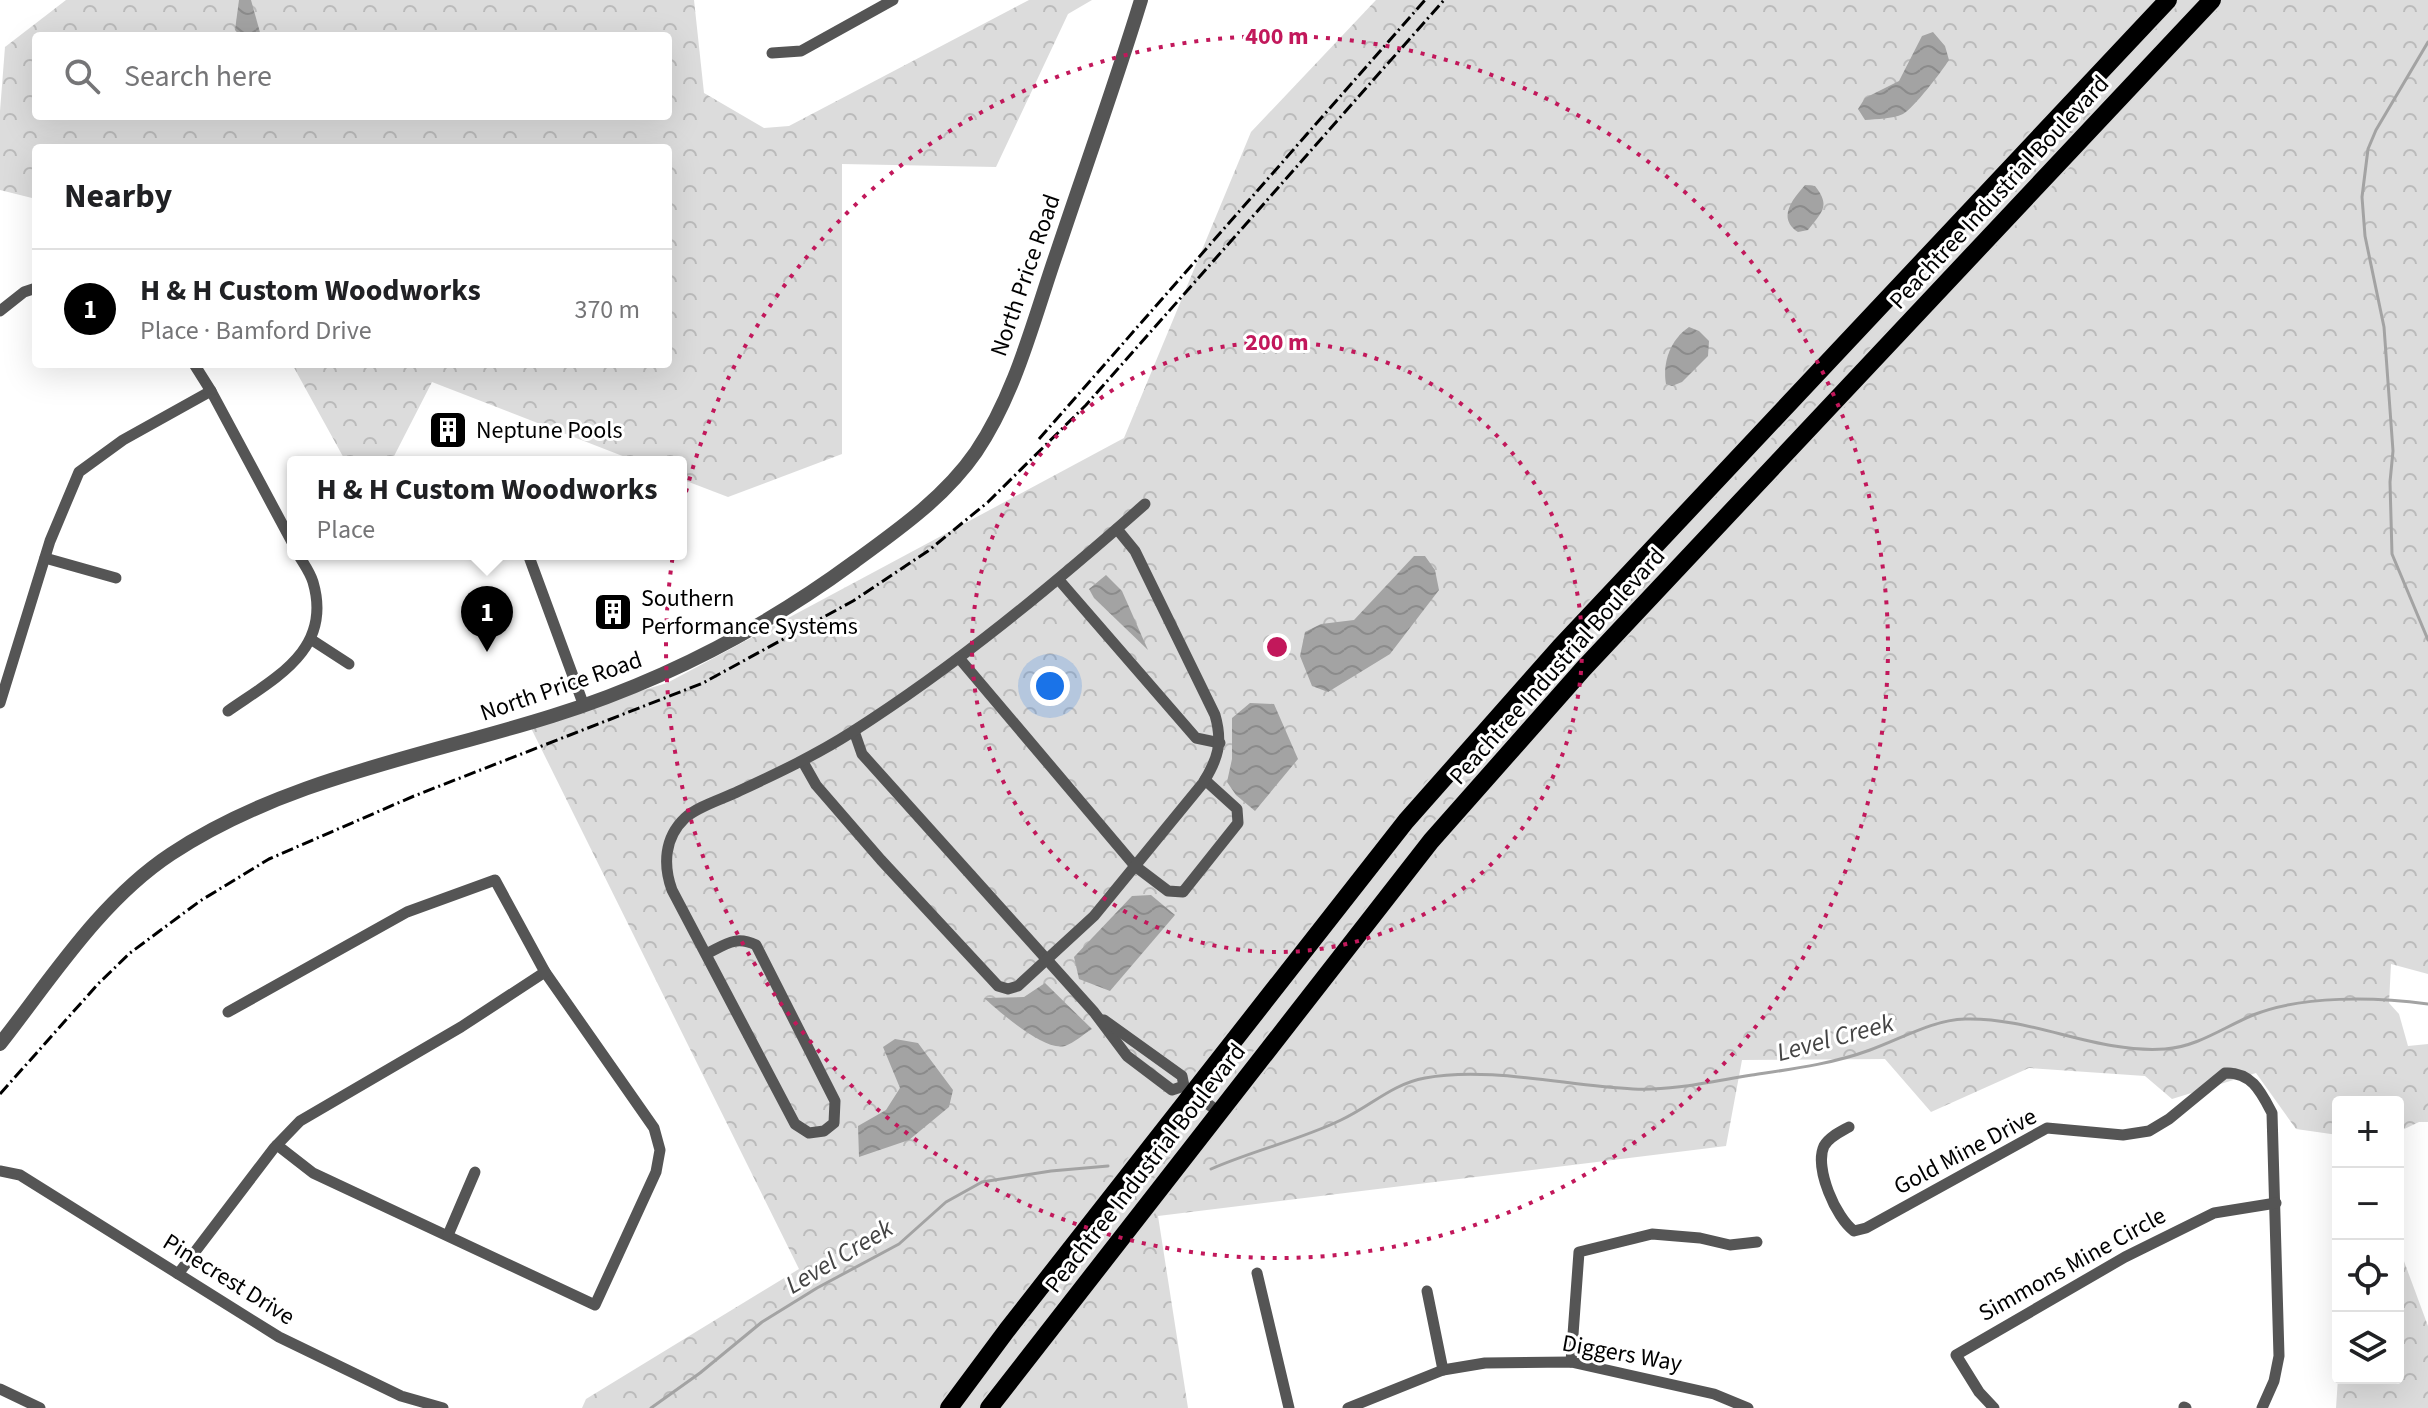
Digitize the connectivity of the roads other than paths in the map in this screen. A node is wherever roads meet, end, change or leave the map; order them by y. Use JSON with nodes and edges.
{"nodes":[{"id":1,"x":893,"y":0,"type":"edge"},
{"id":2,"x":1141,"y":0,"type":"edge"},
{"id":3,"x":2168,"y":0,"type":"edge"},
{"id":4,"x":2212,"y":0,"type":"edge"},
{"id":5,"x":772,"y":53,"type":"dead end"},
{"id":6,"x":32,"y":289,"type":"edge"},
{"id":7,"x":0,"y":311,"type":"edge"},
{"id":8,"x":197,"y":368,"type":"edge"},
{"id":9,"x":211,"y":391,"type":"junction"},
{"id":10,"x":1145,"y":504,"type":"dead end"},
{"id":11,"x":1117,"y":529,"type":"junction"},
{"id":12,"x":287,"y":533,"type":"edge"},
{"id":13,"x":45,"y":558,"type":"junction"},
{"id":14,"x":301,"y":560,"type":"edge"},
{"id":15,"x":530,"y":560,"type":"edge"},
{"id":16,"x":116,"y":578,"type":"dead end"},
{"id":17,"x":1059,"y":580,"type":"junction"},
{"id":18,"x":312,"y":640,"type":"junction"},
{"id":19,"x":959,"y":658,"type":"junction"},
{"id":20,"x":349,"y":664,"type":"dead end"},
{"id":21,"x":0,"y":703,"type":"edge"},
{"id":22,"x":584,"y":706,"type":"junction"},
{"id":23,"x":228,"y":711,"type":"dead end"},
{"id":24,"x":854,"y":731,"type":"junction"},
{"id":25,"x":1220,"y":743,"type":"junction"},
{"id":26,"x":803,"y":762,"type":"junction"},
{"id":27,"x":1205,"y":780,"type":"junction"},
{"id":28,"x":1135,"y":866,"type":"junction"},
{"id":29,"x":706,"y":954,"type":"junction"},
{"id":30,"x":1046,"y":959,"type":"junction"},
{"id":31,"x":545,"y":972,"type":"junction"},
{"id":32,"x":228,"y":1012,"type":"dead end"},
{"id":33,"x":0,"y":1044,"type":"edge"},
{"id":34,"x":1189,"y":1089,"type":"junction"},
{"id":35,"x":1220,"y":1113,"type":"junction"},
{"id":36,"x":1849,"y":1127,"type":"dead end"},
{"id":37,"x":277,"y":1145,"type":"junction"},
{"id":38,"x":0,"y":1171,"type":"edge"},
{"id":39,"x":475,"y":1172,"type":"dead end"},
{"id":40,"x":2276,"y":1203,"type":"junction"},
{"id":41,"x":448,"y":1235,"type":"junction"},
{"id":42,"x":1757,"y":1242,"type":"dead end"},
{"id":43,"x":1257,"y":1273,"type":"dead end"},
{"id":44,"x":178,"y":1274,"type":"junction"},
{"id":45,"x":1427,"y":1291,"type":"dead end"},
{"id":46,"x":1571,"y":1362,"type":"junction"},
{"id":47,"x":1443,"y":1370,"type":"junction"},
{"id":48,"x":0,"y":1389,"type":"edge"},
{"id":49,"x":438,"y":1407,"type":"edge"},
{"id":50,"x":40,"y":1408,"type":"edge"},
{"id":51,"x":949,"y":1408,"type":"edge"},
{"id":52,"x":989,"y":1408,"type":"edge"},
{"id":53,"x":1289,"y":1408,"type":"edge"},
{"id":54,"x":1348,"y":1408,"type":"edge"},
{"id":55,"x":1748,"y":1408,"type":"edge"},
{"id":56,"x":1994,"y":1408,"type":"edge"},
{"id":57,"x":2262,"y":1408,"type":"edge"}],
"edges":[{"from":1,"to":5,"type":"street"},
{"from":2,"to":22,"type":"street","name":"North Price Road"},
{"from":3,"to":34,"type":"highway","name":"Peachtree Industrial Boulevard"},
{"from":4,"to":35,"type":"highway","name":"Peachtree Industrial Boulevard"},
{"from":6,"to":7,"type":"street"},
{"from":8,"to":9,"type":"street"},
{"from":9,"to":12,"type":"street"},
{"from":9,"to":13,"type":"street"},
{"from":10,"to":11,"type":"street"},
{"from":11,"to":17,"type":"street"},
{"from":11,"to":25,"type":"street"},
{"from":13,"to":16,"type":"street"},
{"from":13,"to":21,"type":"street"},
{"from":14,"to":18,"type":"street"},
{"from":15,"to":22,"type":"street"},
{"from":17,"to":19,"type":"street"},
{"from":17,"to":25,"type":"street"},
{"from":18,"to":20,"type":"street"},
{"from":18,"to":23,"type":"street"},
{"from":19,"to":24,"type":"street"},
{"from":19,"to":28,"type":"street"},
{"from":22,"to":33,"type":"street","name":"North Price Road"},
{"from":24,"to":26,"type":"street"},
{"from":24,"to":30,"type":"street"},
{"from":25,"to":27,"type":"street"},
{"from":26,"to":29,"type":"street"},
{"from":26,"to":30,"type":"street"},
{"from":27,"to":28,"type":"street"},
{"from":27,"to":28,"type":"street"},
{"from":28,"to":30,"type":"street"},
{"from":29,"to":29,"type":"street"},
{"from":30,"to":34,"type":"street"},
{"from":31,"to":32,"type":"street"},
{"from":31,"to":37,"type":"street"},
{"from":31,"to":41,"type":"street"},
{"from":34,"to":35,"type":"street"},
{"from":34,"to":51,"type":"highway","name":"Peachtree Industrial Boulevard"},
{"from":35,"to":52,"type":"highway","name":"Peachtree Industrial Boulevard"},
{"from":36,"to":40,"type":"street","name":"Gold Mine Drive"},
{"from":37,"to":41,"type":"street"},
{"from":37,"to":44,"type":"street"},
{"from":38,"to":44,"type":"street","name":"Pinecrest Drive"},
{"from":39,"to":41,"type":"street"},
{"from":40,"to":56,"type":"street","name":"Simmons Mine Circle"},
{"from":40,"to":57,"type":"street","name":"Gold Mine Drive"},
{"from":42,"to":46,"type":"street"},
{"from":43,"to":53,"type":"street"},
{"from":44,"to":49,"type":"street","name":"Pinecrest Drive"},
{"from":45,"to":47,"type":"street"},
{"from":46,"to":47,"type":"street","name":"Diggers Way"},
{"from":46,"to":55,"type":"street","name":"Diggers Way"},
{"from":47,"to":54,"type":"street","name":"Diggers Way"},
{"from":48,"to":50,"type":"street"}]}
